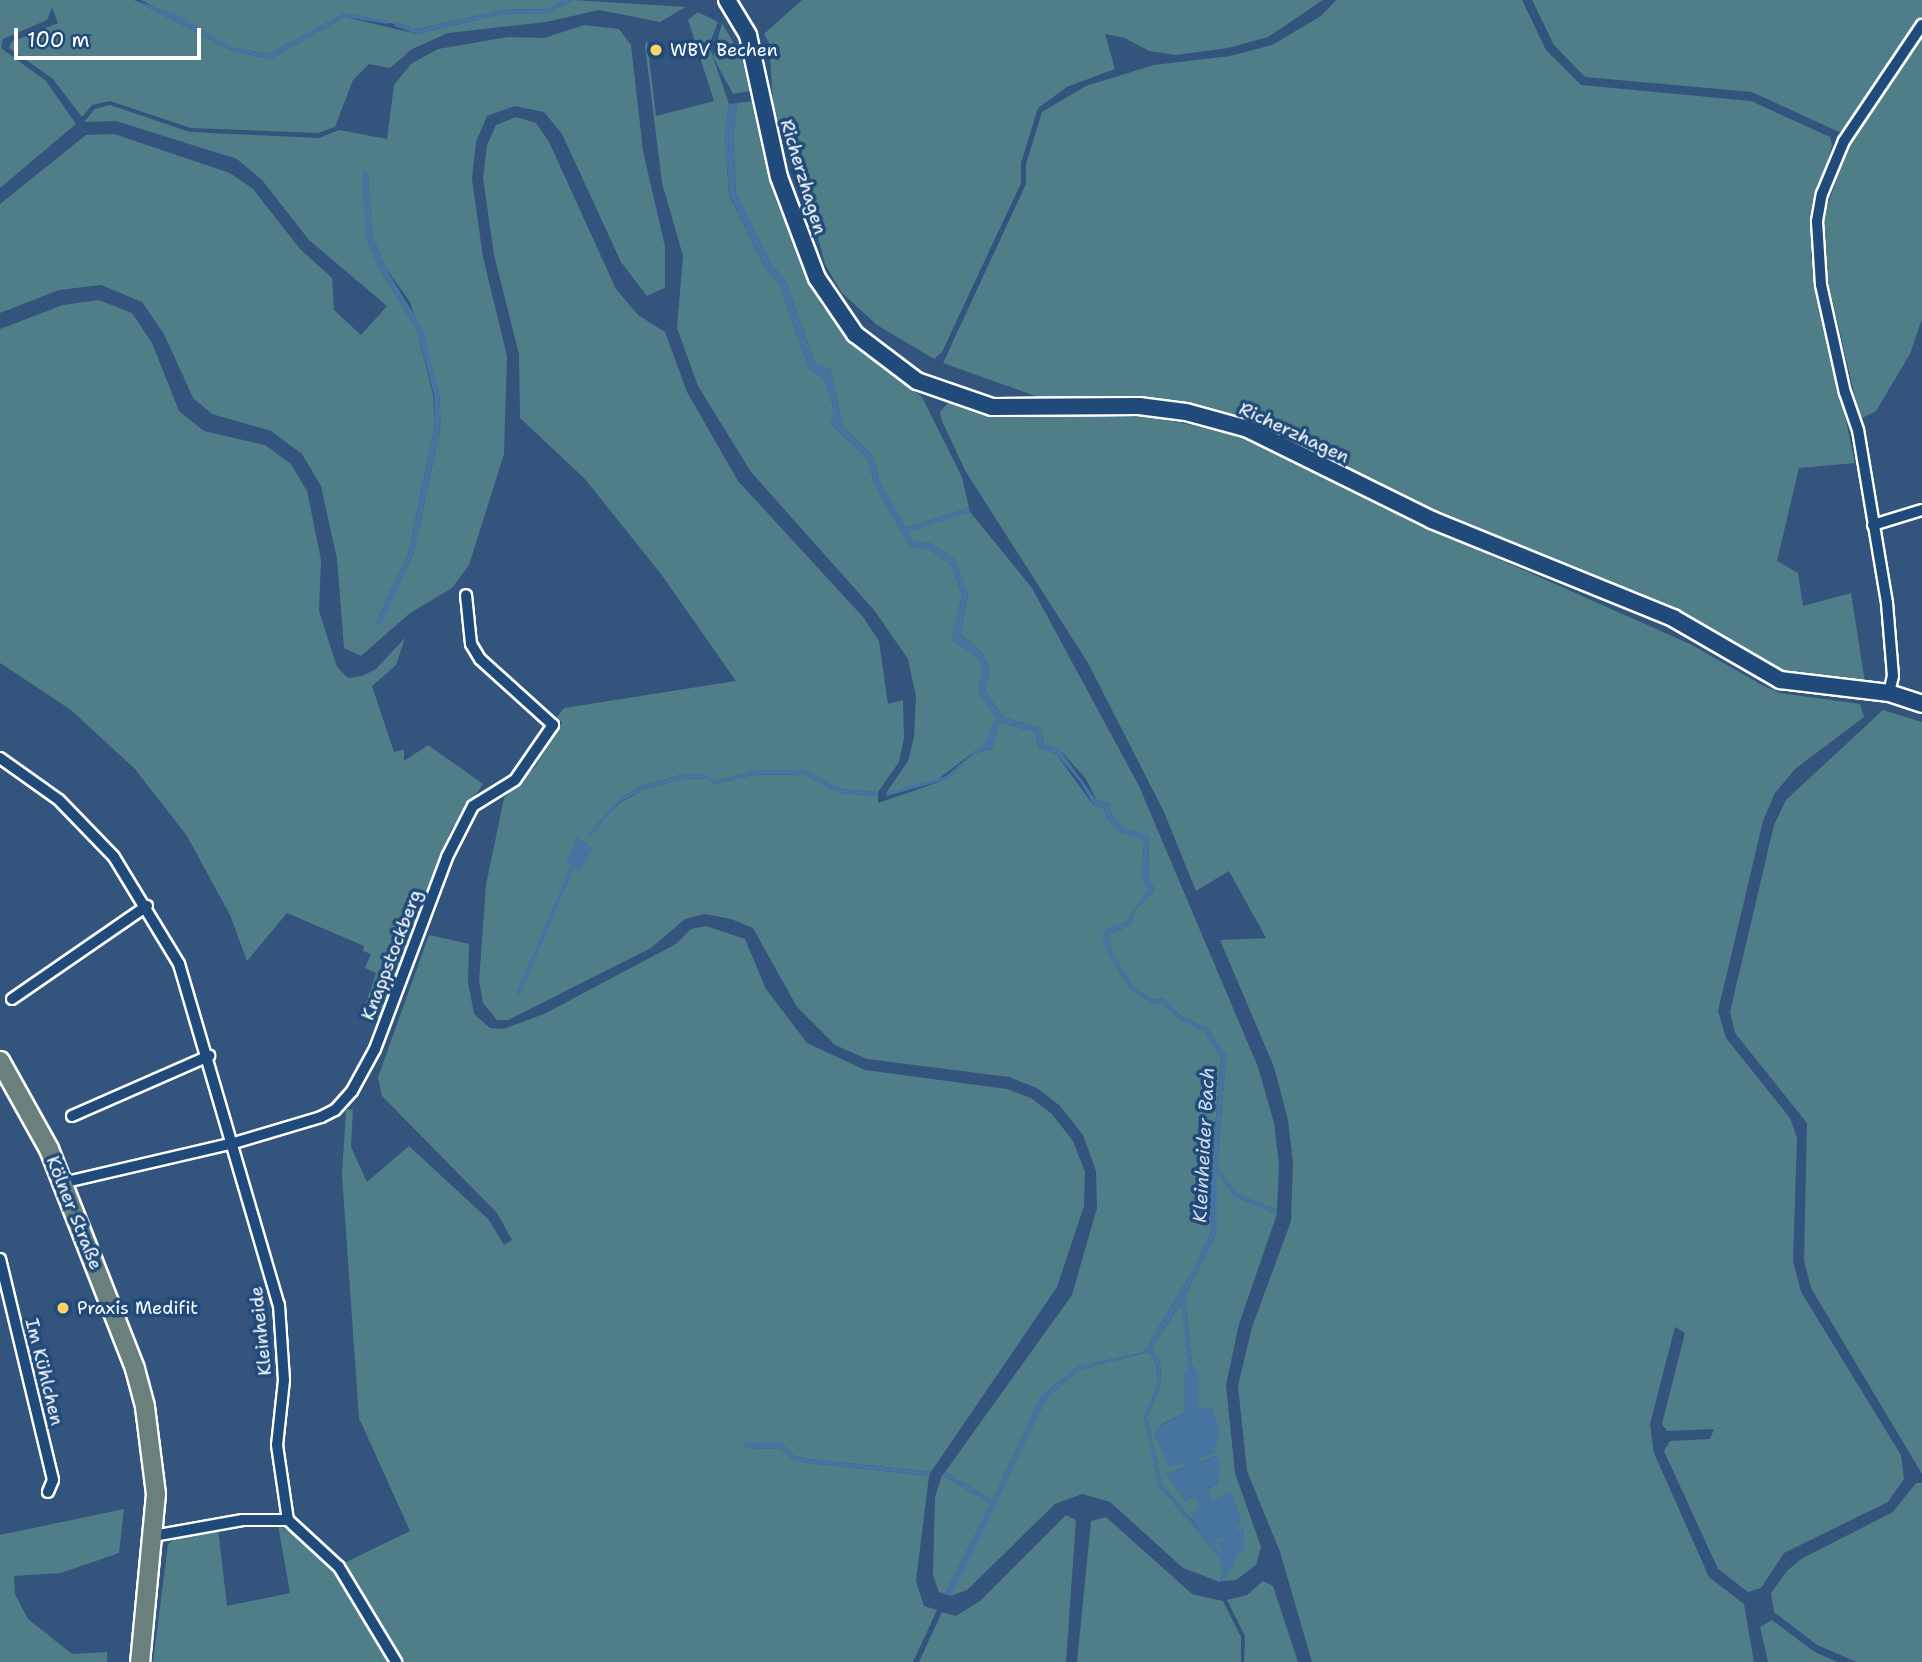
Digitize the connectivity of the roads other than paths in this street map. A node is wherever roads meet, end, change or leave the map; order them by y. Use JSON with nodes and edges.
{"nodes":[{"id":1,"x":727,"y":0,"type":"edge"},
{"id":2,"x":1922,"y":25,"type":"edge"},
{"id":3,"x":1922,"y":510,"type":"edge"},
{"id":4,"x":1873,"y":525,"type":"junction"},
{"id":5,"x":466,"y":595,"type":"dead end"},
{"id":6,"x":1889,"y":693,"type":"junction"},
{"id":7,"x":1922,"y":704,"type":"edge"},
{"id":8,"x":0,"y":758,"type":"edge"},
{"id":9,"x":147,"y":906,"type":"junction"},
{"id":10,"x":12,"y":999,"type":"dead end"},
{"id":11,"x":209,"y":1056,"type":"junction"},
{"id":12,"x":0,"y":1061,"type":"edge"},
{"id":13,"x":72,"y":1116,"type":"dead end"},
{"id":14,"x":233,"y":1143,"type":"junction"},
{"id":15,"x":62,"y":1183,"type":"junction"},
{"id":16,"x":0,"y":1259,"type":"edge"},
{"id":17,"x":48,"y":1492,"type":"dead end"},
{"id":18,"x":288,"y":1520,"type":"junction"},
{"id":19,"x":153,"y":1536,"type":"junction"},
{"id":20,"x":140,"y":1662,"type":"edge"},
{"id":21,"x":396,"y":1662,"type":"edge"}],
"edges":[{"from":1,"to":6,"type":"street","name":"Richerzhagen"},
{"from":2,"to":4,"type":"street"},
{"from":3,"to":4,"type":"street"},
{"from":4,"to":6,"type":"street"},
{"from":5,"to":14,"type":"street","name":"Knappstockberg"},
{"from":6,"to":7,"type":"street","name":"Richerzhagen"},
{"from":8,"to":9,"type":"street","name":"Kleinheide"},
{"from":9,"to":10,"type":"street"},
{"from":9,"to":11,"type":"street","name":"Kleinheide"},
{"from":11,"to":13,"type":"street"},
{"from":11,"to":14,"type":"street","name":"Kleinheide"},
{"from":12,"to":15,"type":"main road","name":"Kölner Straße"},
{"from":14,"to":15,"type":"street","name":"Knappstockberg"},
{"from":14,"to":18,"type":"street","name":"Kleinheide"},
{"from":15,"to":19,"type":"main road","name":"Kölner Straße"},
{"from":16,"to":17,"type":"street","name":"Im Kühlchen"},
{"from":18,"to":19,"type":"street"},
{"from":18,"to":21,"type":"street"},
{"from":19,"to":20,"type":"main road","name":"Kölner Straße"}]}
